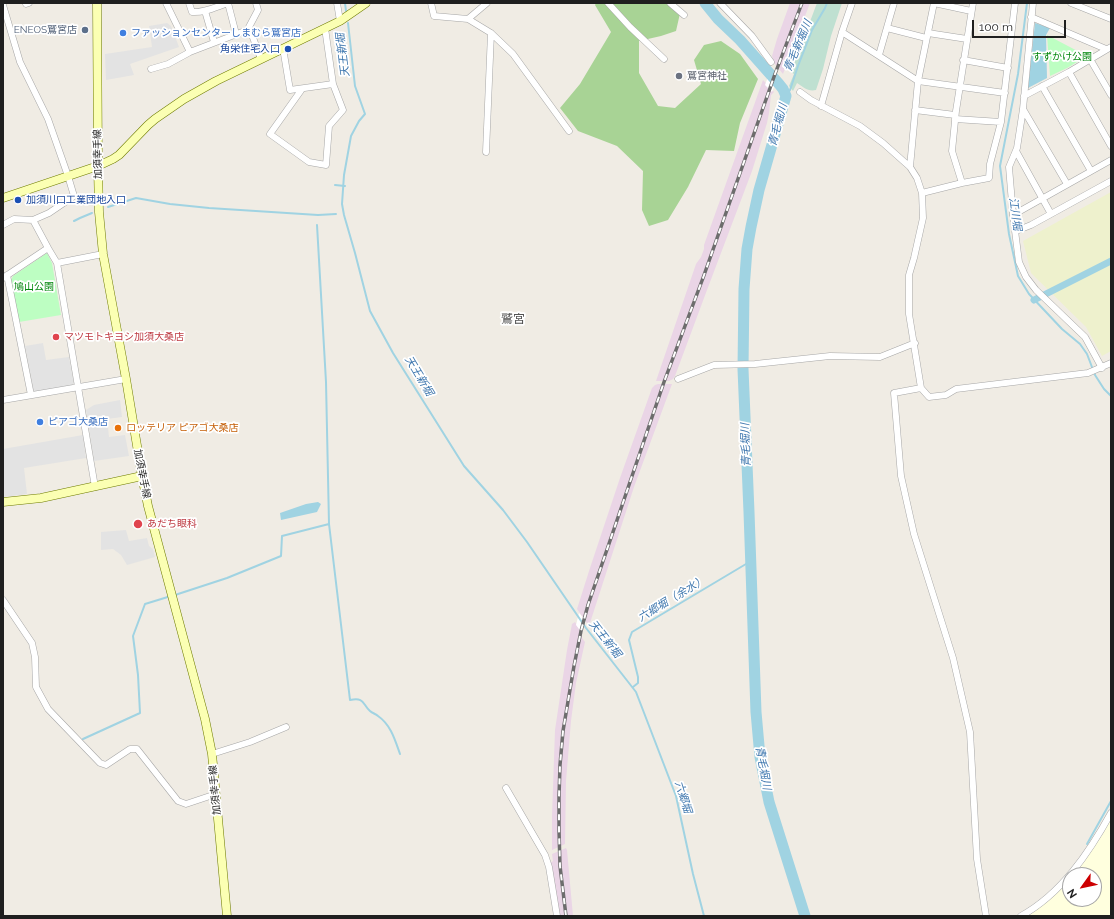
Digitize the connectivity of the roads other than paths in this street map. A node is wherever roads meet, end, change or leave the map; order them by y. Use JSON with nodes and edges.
{"nodes":[{"id":1,"x":97,"y":3,"type":"edge"},
{"id":2,"x":166,"y":3,"type":"edge"},
{"id":3,"x":189,"y":3,"type":"edge"},
{"id":4,"x":228,"y":3,"type":"edge"},
{"id":5,"x":256,"y":3,"type":"edge"},
{"id":6,"x":337,"y":3,"type":"edge"},
{"id":7,"x":366,"y":3,"type":"edge"},
{"id":8,"x":431,"y":3,"type":"edge"},
{"id":9,"x":487,"y":3,"type":"edge"},
{"id":10,"x":608,"y":3,"type":"edge"},
{"id":11,"x":670,"y":3,"type":"edge"},
{"id":12,"x":720,"y":3,"type":"edge"},
{"id":13,"x":852,"y":3,"type":"edge"},
{"id":14,"x":894,"y":3,"type":"edge"},
{"id":15,"x":934,"y":3,"type":"edge"},
{"id":16,"x":973,"y":3,"type":"edge"},
{"id":17,"x":1015,"y":3,"type":"edge"},
{"id":18,"x":1033,"y":3,"type":"edge"},
{"id":19,"x":1070,"y":3,"type":"edge"},
{"id":20,"x":3,"y":5,"type":"edge"},
{"id":21,"x":971,"y":10,"type":"junction"},
{"id":22,"x":205,"y":11,"type":"junction"},
{"id":23,"x":684,"y":15,"type":"dead end"},
{"id":24,"x":1031,"y":18,"type":"junction"},
{"id":25,"x":468,"y":19,"type":"junction"},
{"id":26,"x":1111,"y":19,"type":"edge"},
{"id":27,"x":340,"y":21,"type":"junction"},
{"id":28,"x":325,"y":28,"type":"junction"},
{"id":29,"x":887,"y":28,"type":"junction"},
{"id":30,"x":250,"y":29,"type":"junction"},
{"id":31,"x":842,"y":32,"type":"junction"},
{"id":32,"x":491,"y":33,"type":"junction"},
{"id":33,"x":236,"y":34,"type":"junction"},
{"id":34,"x":927,"y":36,"type":"junction"},
{"id":35,"x":967,"y":39,"type":"junction"},
{"id":36,"x":214,"y":42,"type":"junction"},
{"id":37,"x":283,"y":48,"type":"junction"},
{"id":38,"x":1109,"y":48,"type":"edge"},
{"id":39,"x":190,"y":52,"type":"junction"},
{"id":40,"x":879,"y":55,"type":"junction"},
{"id":41,"x":261,"y":59,"type":"junction"},
{"id":42,"x":664,"y":59,"type":"dead end"},
{"id":43,"x":1090,"y":59,"type":"junction"},
{"id":44,"x":963,"y":60,"type":"junction"},
{"id":45,"x":771,"y":62,"type":"dead end"},
{"id":46,"x":1008,"y":68,"type":"junction"},
{"id":47,"x":151,"y":69,"type":"dead end"},
{"id":48,"x":1069,"y":72,"type":"junction"},
{"id":49,"x":918,"y":81,"type":"junction"},
{"id":50,"x":333,"y":84,"type":"junction"},
{"id":51,"x":959,"y":86,"type":"junction"},
{"id":52,"x":1042,"y":86,"type":"junction"},
{"id":53,"x":302,"y":88,"type":"junction"},
{"id":54,"x":800,"y":92,"type":"dead end"},
{"id":55,"x":1005,"y":93,"type":"junction"},
{"id":56,"x":1111,"y":95,"type":"edge"},
{"id":57,"x":1024,"y":96,"type":"junction"},
{"id":58,"x":821,"y":106,"type":"junction"},
{"id":59,"x":1023,"y":109,"type":"junction"},
{"id":60,"x":915,"y":110,"type":"junction"},
{"id":61,"x":955,"y":117,"type":"junction"},
{"id":62,"x":1001,"y":122,"type":"junction"},
{"id":63,"x":569,"y":131,"type":"dead end"},
{"id":64,"x":1111,"y":146,"type":"edge"},
{"id":65,"x":1016,"y":151,"type":"junction"},
{"id":66,"x":486,"y":152,"type":"dead end"},
{"id":67,"x":1111,"y":160,"type":"edge"},
{"id":68,"x":98,"y":166,"type":"junction"},
{"id":69,"x":910,"y":167,"type":"junction"},
{"id":70,"x":1091,"y":171,"type":"junction"},
{"id":71,"x":68,"y":176,"type":"junction"},
{"id":72,"x":1111,"y":181,"type":"edge"},
{"id":73,"x":962,"y":183,"type":"junction"},
{"id":74,"x":1067,"y":184,"type":"junction"},
{"id":75,"x":922,"y":193,"type":"junction"},
{"id":76,"x":3,"y":198,"type":"edge"},
{"id":77,"x":1042,"y":198,"type":"junction"},
{"id":78,"x":1052,"y":214,"type":"junction"},
{"id":79,"x":1013,"y":215,"type":"junction"},
{"id":80,"x":33,"y":220,"type":"junction"},
{"id":81,"x":3,"y":226,"type":"edge"},
{"id":82,"x":1016,"y":231,"type":"junction"},
{"id":83,"x":48,"y":248,"type":"junction"},
{"id":84,"x":103,"y":254,"type":"junction"},
{"id":85,"x":57,"y":263,"type":"junction"},
{"id":86,"x":5,"y":276,"type":"edge"},
{"id":87,"x":914,"y":343,"type":"junction"},
{"id":88,"x":1111,"y":363,"type":"edge"},
{"id":89,"x":1102,"y":368,"type":"junction"},
{"id":90,"x":126,"y":379,"type":"junction"},
{"id":91,"x":678,"y":379,"type":"dead end"},
{"id":92,"x":77,"y":388,"type":"junction"},
{"id":93,"x":921,"y":388,"type":"junction"},
{"id":94,"x":31,"y":396,"type":"junction"},
{"id":95,"x":3,"y":400,"type":"edge"},
{"id":96,"x":142,"y":476,"type":"junction"},
{"id":97,"x":95,"y":487,"type":"junction"},
{"id":98,"x":3,"y":502,"type":"edge"},
{"id":99,"x":3,"y":600,"type":"edge"},
{"id":100,"x":286,"y":727,"type":"dead end"},
{"id":101,"x":212,"y":754,"type":"junction"},
{"id":102,"x":506,"y":788,"type":"dead end"},
{"id":103,"x":216,"y":794,"type":"junction"},
{"id":104,"x":1111,"y":813,"type":"edge"},
{"id":105,"x":227,"y":916,"type":"edge"},
{"id":106,"x":557,"y":916,"type":"edge"},
{"id":107,"x":986,"y":916,"type":"edge"},
{"id":108,"x":1021,"y":916,"type":"edge"}],
"edges":[{"from":1,"to":68,"type":"main road","name":"加須幸手線"},
{"from":2,"to":39,"type":"street"},
{"from":3,"to":22,"type":"street"},
{"from":4,"to":22,"type":"street"},
{"from":4,"to":33,"type":"street"},
{"from":5,"to":30,"type":"street"},
{"from":6,"to":27,"type":"street"},
{"from":7,"to":27,"type":"main road"},
{"from":8,"to":25,"type":"street"},
{"from":9,"to":25,"type":"street"},
{"from":10,"to":42,"type":"street"},
{"from":11,"to":23,"type":"street"},
{"from":12,"to":45,"type":"street"},
{"from":13,"to":31,"type":"street"},
{"from":14,"to":29,"type":"street"},
{"from":15,"to":21,"type":"street"},
{"from":15,"to":34,"type":"street"},
{"from":16,"to":21,"type":"street"},
{"from":17,"to":46,"type":"street"},
{"from":18,"to":24,"type":"street"},
{"from":19,"to":26,"type":"street"},
{"from":20,"to":71,"type":"street"},
{"from":21,"to":35,"type":"street"},
{"from":22,"to":36,"type":"street"},
{"from":24,"to":38,"type":"street"},
{"from":24,"to":57,"type":"street"},
{"from":25,"to":32,"type":"street"},
{"from":27,"to":28,"type":"main road"},
{"from":28,"to":37,"type":"main road"},
{"from":28,"to":50,"type":"street"},
{"from":29,"to":34,"type":"street"},
{"from":29,"to":40,"type":"street"},
{"from":30,"to":33,"type":"street"},
{"from":30,"to":41,"type":"street"},
{"from":31,"to":40,"type":"street"},
{"from":31,"to":58,"type":"street"},
{"from":32,"to":63,"type":"street"},
{"from":32,"to":66,"type":"street"},
{"from":33,"to":36,"type":"street"},
{"from":34,"to":35,"type":"street"},
{"from":34,"to":49,"type":"street"},
{"from":35,"to":44,"type":"street"},
{"from":36,"to":39,"type":"street"},
{"from":37,"to":41,"type":"main road"},
{"from":37,"to":53,"type":"street"},
{"from":38,"to":43,"type":"street"},
{"from":39,"to":47,"type":"street"},
{"from":40,"to":49,"type":"street"},
{"from":41,"to":68,"type":"main road"},
{"from":43,"to":48,"type":"street"},
{"from":43,"to":56,"type":"street"},
{"from":44,"to":46,"type":"street"},
{"from":44,"to":51,"type":"street"},
{"from":46,"to":55,"type":"street"},
{"from":48,"to":52,"type":"street"},
{"from":48,"to":64,"type":"street"},
{"from":49,"to":51,"type":"street"},
{"from":49,"to":60,"type":"street"},
{"from":50,"to":53,"type":"street"},
{"from":50,"to":53,"type":"street"},
{"from":51,"to":55,"type":"street"},
{"from":51,"to":61,"type":"street"},
{"from":52,"to":57,"type":"street"},
{"from":52,"to":70,"type":"street"},
{"from":54,"to":58,"type":"street"},
{"from":55,"to":62,"type":"street"},
{"from":57,"to":59,"type":"street"},
{"from":58,"to":69,"type":"street"},
{"from":59,"to":65,"type":"street"},
{"from":59,"to":74,"type":"street"},
{"from":60,"to":61,"type":"street"},
{"from":60,"to":69,"type":"street"},
{"from":61,"to":62,"type":"street"},
{"from":61,"to":73,"type":"street"},
{"from":62,"to":73,"type":"street"},
{"from":65,"to":77,"type":"street"},
{"from":65,"to":79,"type":"street"},
{"from":67,"to":70,"type":"street"},
{"from":68,"to":71,"type":"main road"},
{"from":68,"to":84,"type":"main road","name":"加須幸手線"},
{"from":69,"to":75,"type":"street"},
{"from":70,"to":74,"type":"street"},
{"from":71,"to":76,"type":"main road"},
{"from":71,"to":80,"type":"street"},
{"from":72,"to":78,"type":"street"},
{"from":73,"to":75,"type":"street"},
{"from":74,"to":77,"type":"street"},
{"from":75,"to":87,"type":"street"},
{"from":77,"to":78,"type":"street"},
{"from":77,"to":79,"type":"street"},
{"from":78,"to":82,"type":"street"},
{"from":79,"to":82,"type":"street"},
{"from":80,"to":81,"type":"street"},
{"from":80,"to":83,"type":"street"},
{"from":82,"to":89,"type":"street"},
{"from":83,"to":85,"type":"street"},
{"from":83,"to":86,"type":"street"},
{"from":84,"to":85,"type":"street"},
{"from":84,"to":90,"type":"main road","name":"加須幸手線"},
{"from":85,"to":92,"type":"street"},
{"from":86,"to":94,"type":"street"},
{"from":87,"to":91,"type":"street"},
{"from":87,"to":93,"type":"street"},
{"from":88,"to":89,"type":"street"},
{"from":89,"to":93,"type":"street"},
{"from":90,"to":92,"type":"street"},
{"from":90,"to":96,"type":"main road","name":"加須幸手線"},
{"from":92,"to":94,"type":"street"},
{"from":92,"to":97,"type":"street"},
{"from":93,"to":107,"type":"street"},
{"from":94,"to":95,"type":"street"},
{"from":96,"to":97,"type":"main road"},
{"from":96,"to":101,"type":"main road","name":"加須幸手線"},
{"from":97,"to":98,"type":"main road"},
{"from":99,"to":103,"type":"street"},
{"from":100,"to":101,"type":"street"},
{"from":101,"to":103,"type":"main road","name":"加須幸手線"},
{"from":102,"to":106,"type":"street"},
{"from":103,"to":105,"type":"main road","name":"加須幸手線"},
{"from":104,"to":108,"type":"street"}]}
